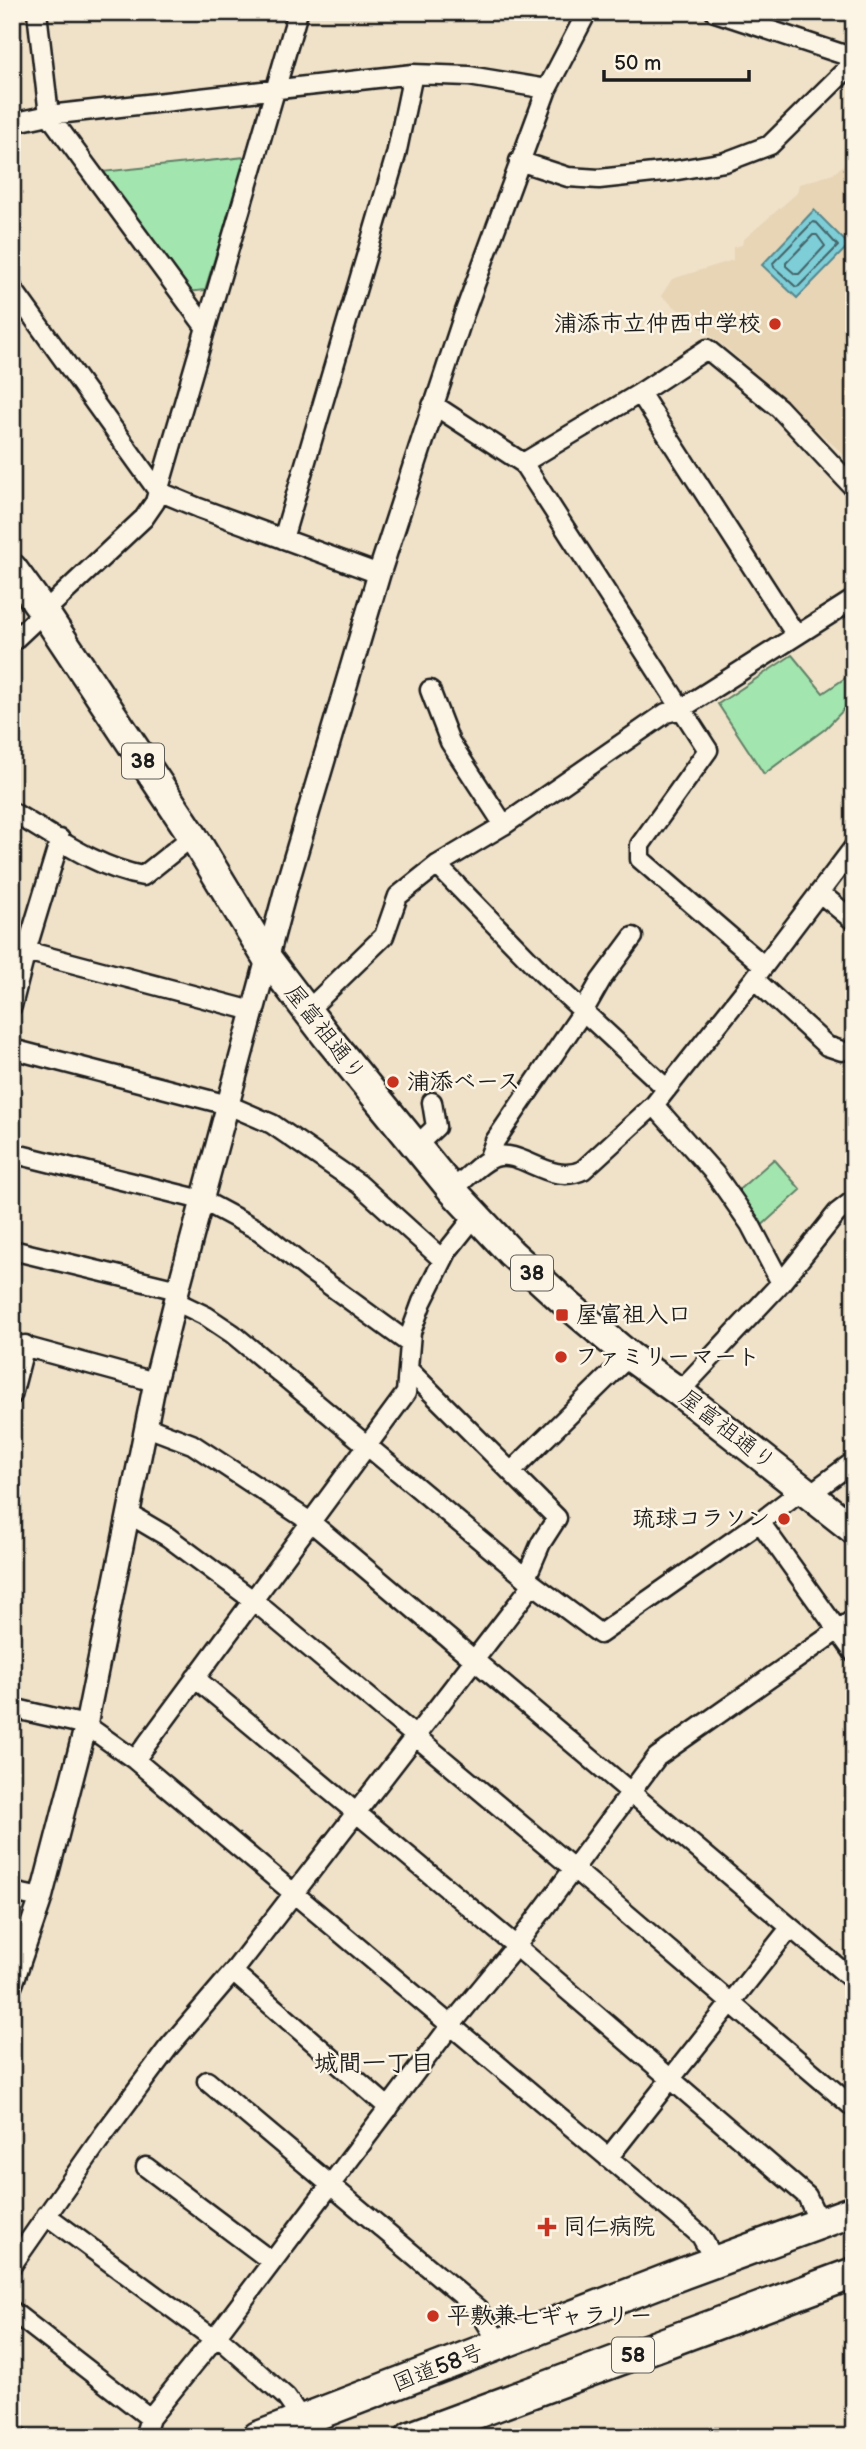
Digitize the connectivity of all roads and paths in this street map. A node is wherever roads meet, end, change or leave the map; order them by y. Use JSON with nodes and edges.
{"nodes":[{"id":1,"x":37,"y":12,"type":"edge"},
{"id":2,"x":298,"y":12,"type":"edge"},
{"id":3,"x":587,"y":12,"type":"edge"},
{"id":4,"x":715,"y":12,"type":"edge"},
{"id":5,"x":854,"y":60,"type":"edge"},
{"id":6,"x":413,"y":74,"type":"junction"},
{"id":7,"x":276,"y":89,"type":"junction"},
{"id":8,"x":547,"y":89,"type":"junction"},
{"id":9,"x":49,"y":115,"type":"junction"},
{"id":10,"x":12,"y":123,"type":"edge"},
{"id":11,"x":519,"y":161,"type":"junction"},
{"id":12,"x":12,"y":288,"type":"edge"},
{"id":13,"x":206,"y":328,"type":"junction"},
{"id":14,"x":640,"y":393,"type":"junction"},
{"id":15,"x":434,"y":405,"type":"junction"},
{"id":16,"x":523,"y":463,"type":"junction"},
{"id":17,"x":854,"y":488,"type":"edge"},
{"id":18,"x":158,"y":491,"type":"junction"},
{"id":19,"x":283,"y":539,"type":"junction"},
{"id":20,"x":12,"y":568,"type":"edge"},
{"id":21,"x":379,"y":574,"type":"junction"},
{"id":22,"x":854,"y":599,"type":"edge"},
{"id":23,"x":44,"y":612,"type":"junction"},
{"id":24,"x":796,"y":635,"type":"junction"},
{"id":25,"x":12,"y":642,"type":"edge"},
{"id":26,"x":430,"y":690,"type":"dead end"},
{"id":27,"x":681,"y":709,"type":"junction"},
{"id":28,"x":12,"y":812,"type":"edge"},
{"id":29,"x":504,"y":825,"type":"junction"},
{"id":30,"x":193,"y":836,"type":"junction"},
{"id":31,"x":60,"y":839,"type":"junction"},
{"id":32,"x":854,"y":847,"type":"edge"},
{"id":33,"x":437,"y":865,"type":"junction"},
{"id":34,"x":820,"y":892,"type":"junction"},
{"id":35,"x":854,"y":921,"type":"edge"},
{"id":36,"x":633,"y":937,"type":"dead end"},
{"id":37,"x":26,"y":951,"type":"junction"},
{"id":38,"x":267,"y":958,"type":"junction"},
{"id":39,"x":759,"y":973,"type":"junction"},
{"id":40,"x":12,"y":1006,"type":"edge"},
{"id":41,"x":584,"y":1010,"type":"junction"},
{"id":42,"x":253,"y":1011,"type":"junction"},
{"id":43,"x":307,"y":1011,"type":"junction"},
{"id":44,"x":12,"y":1049,"type":"edge"},
{"id":45,"x":842,"y":1051,"type":"dead end"},
{"id":46,"x":667,"y":1088,"type":"junction"},
{"id":47,"x":432,"y":1102,"type":"dead end"},
{"id":48,"x":228,"y":1105,"type":"junction"},
{"id":49,"x":654,"y":1105,"type":"junction"},
{"id":50,"x":416,"y":1146,"type":"junction"},
{"id":51,"x":12,"y":1153,"type":"edge"},
{"id":52,"x":488,"y":1160,"type":"junction"},
{"id":53,"x":452,"y":1190,"type":"junction"},
{"id":54,"x":202,"y":1200,"type":"junction"},
{"id":55,"x":854,"y":1200,"type":"edge"},
{"id":56,"x":475,"y":1216,"type":"junction"},
{"id":57,"x":12,"y":1250,"type":"edge"},
{"id":58,"x":443,"y":1260,"type":"junction"},
{"id":59,"x":781,"y":1283,"type":"junction"},
{"id":60,"x":176,"y":1296,"type":"junction"},
{"id":61,"x":18,"y":1344,"type":"edge"},
{"id":62,"x":410,"y":1344,"type":"junction"},
{"id":63,"x":629,"y":1356,"type":"junction"},
{"id":64,"x":408,"y":1369,"type":"junction"},
{"id":65,"x":155,"y":1382,"type":"junction"},
{"id":66,"x":679,"y":1392,"type":"junction"},
{"id":67,"x":12,"y":1395,"type":"edge"},
{"id":68,"x":147,"y":1427,"type":"junction"},
{"id":69,"x":367,"y":1447,"type":"junction"},
{"id":70,"x":854,"y":1464,"type":"edge"},
{"id":71,"x":512,"y":1471,"type":"junction"},
{"id":72,"x":807,"y":1492,"type":"junction"},
{"id":73,"x":129,"y":1514,"type":"junction"},
{"id":74,"x":760,"y":1522,"type":"junction"},
{"id":75,"x":312,"y":1523,"type":"junction"},
{"id":76,"x":854,"y":1530,"type":"edge"},
{"id":77,"x":530,"y":1581,"type":"junction"},
{"id":78,"x":254,"y":1601,"type":"junction"},
{"id":79,"x":854,"y":1619,"type":"edge"},
{"id":80,"x":836,"y":1630,"type":"junction"},
{"id":81,"x":854,"y":1653,"type":"edge"},
{"id":82,"x":474,"y":1662,"type":"junction"},
{"id":83,"x":195,"y":1678,"type":"junction"},
{"id":84,"x":12,"y":1708,"type":"edge"},
{"id":85,"x":86,"y":1726,"type":"junction"},
{"id":86,"x":415,"y":1738,"type":"junction"},
{"id":87,"x":135,"y":1760,"type":"junction"},
{"id":88,"x":631,"y":1792,"type":"junction"},
{"id":89,"x":356,"y":1812,"type":"junction"},
{"id":90,"x":574,"y":1869,"type":"junction"},
{"id":91,"x":12,"y":1892,"type":"edge"},
{"id":92,"x":293,"y":1894,"type":"junction"},
{"id":93,"x":41,"y":1898,"type":"junction"},
{"id":94,"x":790,"y":1928,"type":"junction"},
{"id":95,"x":516,"y":1946,"type":"junction"},
{"id":96,"x":233,"y":1972,"type":"junction"},
{"id":97,"x":854,"y":1981,"type":"edge"},
{"id":98,"x":12,"y":1983,"type":"edge"},
{"id":99,"x":730,"y":2002,"type":"junction"},
{"id":100,"x":451,"y":2025,"type":"junction"},
{"id":101,"x":671,"y":2079,"type":"junction"},
{"id":102,"x":207,"y":2081,"type":"dead end"},
{"id":103,"x":389,"y":2108,"type":"junction"},
{"id":104,"x":854,"y":2108,"type":"edge"},
{"id":105,"x":608,"y":2158,"type":"junction"},
{"id":106,"x":146,"y":2167,"type":"dead end"},
{"id":107,"x":329,"y":2183,"type":"junction"},
{"id":108,"x":854,"y":2211,"type":"edge"},
{"id":109,"x":46,"y":2215,"type":"junction"},
{"id":110,"x":820,"y":2224,"type":"junction"},
{"id":111,"x":271,"y":2261,"type":"junction"},
{"id":112,"x":715,"y":2261,"type":"junction"},
{"id":113,"x":12,"y":2265,"type":"edge"},
{"id":114,"x":854,"y":2273,"type":"edge"},
{"id":115,"x":12,"y":2311,"type":"edge"},
{"id":116,"x":214,"y":2339,"type":"junction"},
{"id":117,"x":500,"y":2345,"type":"junction"},
{"id":118,"x":150,"y":2418,"type":"junction"},
{"id":119,"x":302,"y":2420,"type":"junction"},
{"id":120,"x":12,"y":2432,"type":"edge"},
{"id":121,"x":19,"y":2437,"type":"edge"},
{"id":122,"x":144,"y":2437,"type":"edge"},
{"id":123,"x":258,"y":2437,"type":"edge"},
{"id":124,"x":411,"y":2437,"type":"edge"}],
"edges":[{"from":1,"to":9,"type":"street"},
{"from":2,"to":7,"type":"street"},
{"from":3,"to":8,"type":"street"},
{"from":4,"to":5,"type":"street"},
{"from":5,"to":11,"type":"street"},
{"from":6,"to":7,"type":"street"},
{"from":6,"to":8,"type":"street"},
{"from":6,"to":19,"type":"street"},
{"from":7,"to":9,"type":"street"},
{"from":7,"to":13,"type":"street"},
{"from":8,"to":11,"type":"street"},
{"from":9,"to":10,"type":"street"},
{"from":9,"to":13,"type":"street"},
{"from":11,"to":15,"type":"street"},
{"from":12,"to":18,"type":"street"},
{"from":13,"to":18,"type":"street"},
{"from":14,"to":16,"type":"street"},
{"from":14,"to":17,"type":"street"},
{"from":14,"to":24,"type":"street"},
{"from":15,"to":16,"type":"street"},
{"from":15,"to":21,"type":"street"},
{"from":16,"to":27,"type":"street"},
{"from":18,"to":19,"type":"street"},
{"from":18,"to":23,"type":"street"},
{"from":19,"to":21,"type":"street"},
{"from":20,"to":23,"type":"main road","name":"屋富祖通り","number":"38"},
{"from":21,"to":38,"type":"street"},
{"from":22,"to":24,"type":"street"},
{"from":23,"to":25,"type":"street"},
{"from":23,"to":30,"type":"main road","name":"屋富祖通り","number":"38"},
{"from":24,"to":27,"type":"street"},
{"from":26,"to":29,"type":"street"},
{"from":27,"to":29,"type":"street"},
{"from":27,"to":39,"type":"street"},
{"from":28,"to":31,"type":"street"},
{"from":29,"to":33,"type":"street"},
{"from":30,"to":31,"type":"street"},
{"from":30,"to":38,"type":"main road","name":"屋富祖通り","number":"38"},
{"from":31,"to":37,"type":"street"},
{"from":32,"to":34,"type":"street"},
{"from":33,"to":41,"type":"street"},
{"from":33,"to":43,"type":"street"},
{"from":34,"to":35,"type":"street"},
{"from":34,"to":39,"type":"street"},
{"from":36,"to":41,"type":"street"},
{"from":37,"to":40,"type":"street"},
{"from":37,"to":42,"type":"street"},
{"from":38,"to":42,"type":"street"},
{"from":38,"to":43,"type":"main road","name":"屋富祖通り","number":"38"},
{"from":39,"to":45,"type":"street"},
{"from":39,"to":46,"type":"street"},
{"from":41,"to":46,"type":"street"},
{"from":41,"to":52,"type":"street"},
{"from":42,"to":48,"type":"street"},
{"from":43,"to":50,"type":"main road","name":"屋富祖通り","number":"38"},
{"from":44,"to":48,"type":"street"},
{"from":46,"to":49,"type":"street"},
{"from":47,"to":50,"type":"street"},
{"from":48,"to":54,"type":"street"},
{"from":48,"to":58,"type":"street"},
{"from":49,"to":52,"type":"street"},
{"from":49,"to":59,"type":"street"},
{"from":50,"to":53,"type":"main road","name":"屋富祖通り","number":"38"},
{"from":51,"to":54,"type":"street"},
{"from":52,"to":53,"type":"street"},
{"from":53,"to":56,"type":"main road","name":"屋富祖通り","number":"38"},
{"from":54,"to":60,"type":"street"},
{"from":54,"to":62,"type":"street"},
{"from":55,"to":59,"type":"street"},
{"from":56,"to":58,"type":"street"},
{"from":56,"to":63,"type":"main road","name":"屋富祖通り","number":"38"},
{"from":57,"to":60,"type":"street"},
{"from":58,"to":62,"type":"street"},
{"from":59,"to":66,"type":"street"},
{"from":60,"to":65,"type":"street"},
{"from":60,"to":69,"type":"street"},
{"from":61,"to":65,"type":"street"},
{"from":61,"to":67,"type":"street"},
{"from":62,"to":64,"type":"street"},
{"from":63,"to":66,"type":"main road","name":"屋富祖通り","number":"38"},
{"from":63,"to":71,"type":"street"},
{"from":64,"to":69,"type":"street"},
{"from":64,"to":71,"type":"street"},
{"from":65,"to":68,"type":"street"},
{"from":66,"to":72,"type":"main road","name":"屋富祖通り","number":"38"},
{"from":68,"to":73,"type":"street"},
{"from":68,"to":75,"type":"street"},
{"from":69,"to":75,"type":"street"},
{"from":69,"to":77,"type":"street"},
{"from":70,"to":72,"type":"street"},
{"from":71,"to":77,"type":"street"},
{"from":72,"to":74,"type":"street"},
{"from":72,"to":76,"type":"main road","name":"屋富祖通り","number":"38"},
{"from":73,"to":78,"type":"street"},
{"from":73,"to":85,"type":"street"},
{"from":74,"to":77,"type":"street"},
{"from":74,"to":80,"type":"street"},
{"from":75,"to":78,"type":"street"},
{"from":75,"to":82,"type":"street"},
{"from":77,"to":82,"type":"street"},
{"from":78,"to":83,"type":"street"},
{"from":78,"to":86,"type":"street"},
{"from":79,"to":80,"type":"street"},
{"from":80,"to":81,"type":"street"},
{"from":80,"to":88,"type":"street"},
{"from":82,"to":86,"type":"street"},
{"from":82,"to":88,"type":"street"},
{"from":83,"to":87,"type":"street"},
{"from":83,"to":89,"type":"street"},
{"from":84,"to":85,"type":"street"},
{"from":85,"to":87,"type":"street"},
{"from":85,"to":93,"type":"street"},
{"from":86,"to":89,"type":"street"},
{"from":86,"to":90,"type":"street"},
{"from":87,"to":92,"type":"street"},
{"from":88,"to":90,"type":"street"},
{"from":88,"to":94,"type":"street"},
{"from":89,"to":92,"type":"street"},
{"from":89,"to":95,"type":"street"},
{"from":90,"to":95,"type":"street"},
{"from":90,"to":99,"type":"street"},
{"from":91,"to":93,"type":"street"},
{"from":92,"to":96,"type":"street"},
{"from":92,"to":100,"type":"street"},
{"from":93,"to":98,"type":"street"},
{"from":94,"to":97,"type":"street"},
{"from":94,"to":99,"type":"street"},
{"from":95,"to":100,"type":"street"},
{"from":95,"to":101,"type":"street"},
{"from":96,"to":103,"type":"street"},
{"from":96,"to":109,"type":"street"},
{"from":99,"to":101,"type":"street"},
{"from":99,"to":104,"type":"street"},
{"from":100,"to":103,"type":"street"},
{"from":100,"to":105,"type":"street"},
{"from":101,"to":105,"type":"street"},
{"from":101,"to":110,"type":"street"},
{"from":102,"to":107,"type":"street"},
{"from":103,"to":107,"type":"street"},
{"from":105,"to":112,"type":"street"},
{"from":106,"to":111,"type":"street"},
{"from":107,"to":111,"type":"street"},
{"from":107,"to":117,"type":"street"},
{"from":108,"to":110,"type":"highway","name":"国道58号"},
{"from":109,"to":113,"type":"street"},
{"from":109,"to":116,"type":"street"},
{"from":110,"to":112,"type":"highway","name":"国道58号"},
{"from":111,"to":116,"type":"street"},
{"from":112,"to":117,"type":"highway","name":"国道58号"},
{"from":114,"to":124,"type":"highway","number":"58"},
{"from":115,"to":118,"type":"street"},
{"from":116,"to":118,"type":"street"},
{"from":116,"to":119,"type":"street"},
{"from":117,"to":119,"type":"highway","name":"国道58号"},
{"from":118,"to":122,"type":"street"},
{"from":119,"to":123,"type":"highway","name":"国道58号"},
{"from":120,"to":121,"type":"street"}]}
